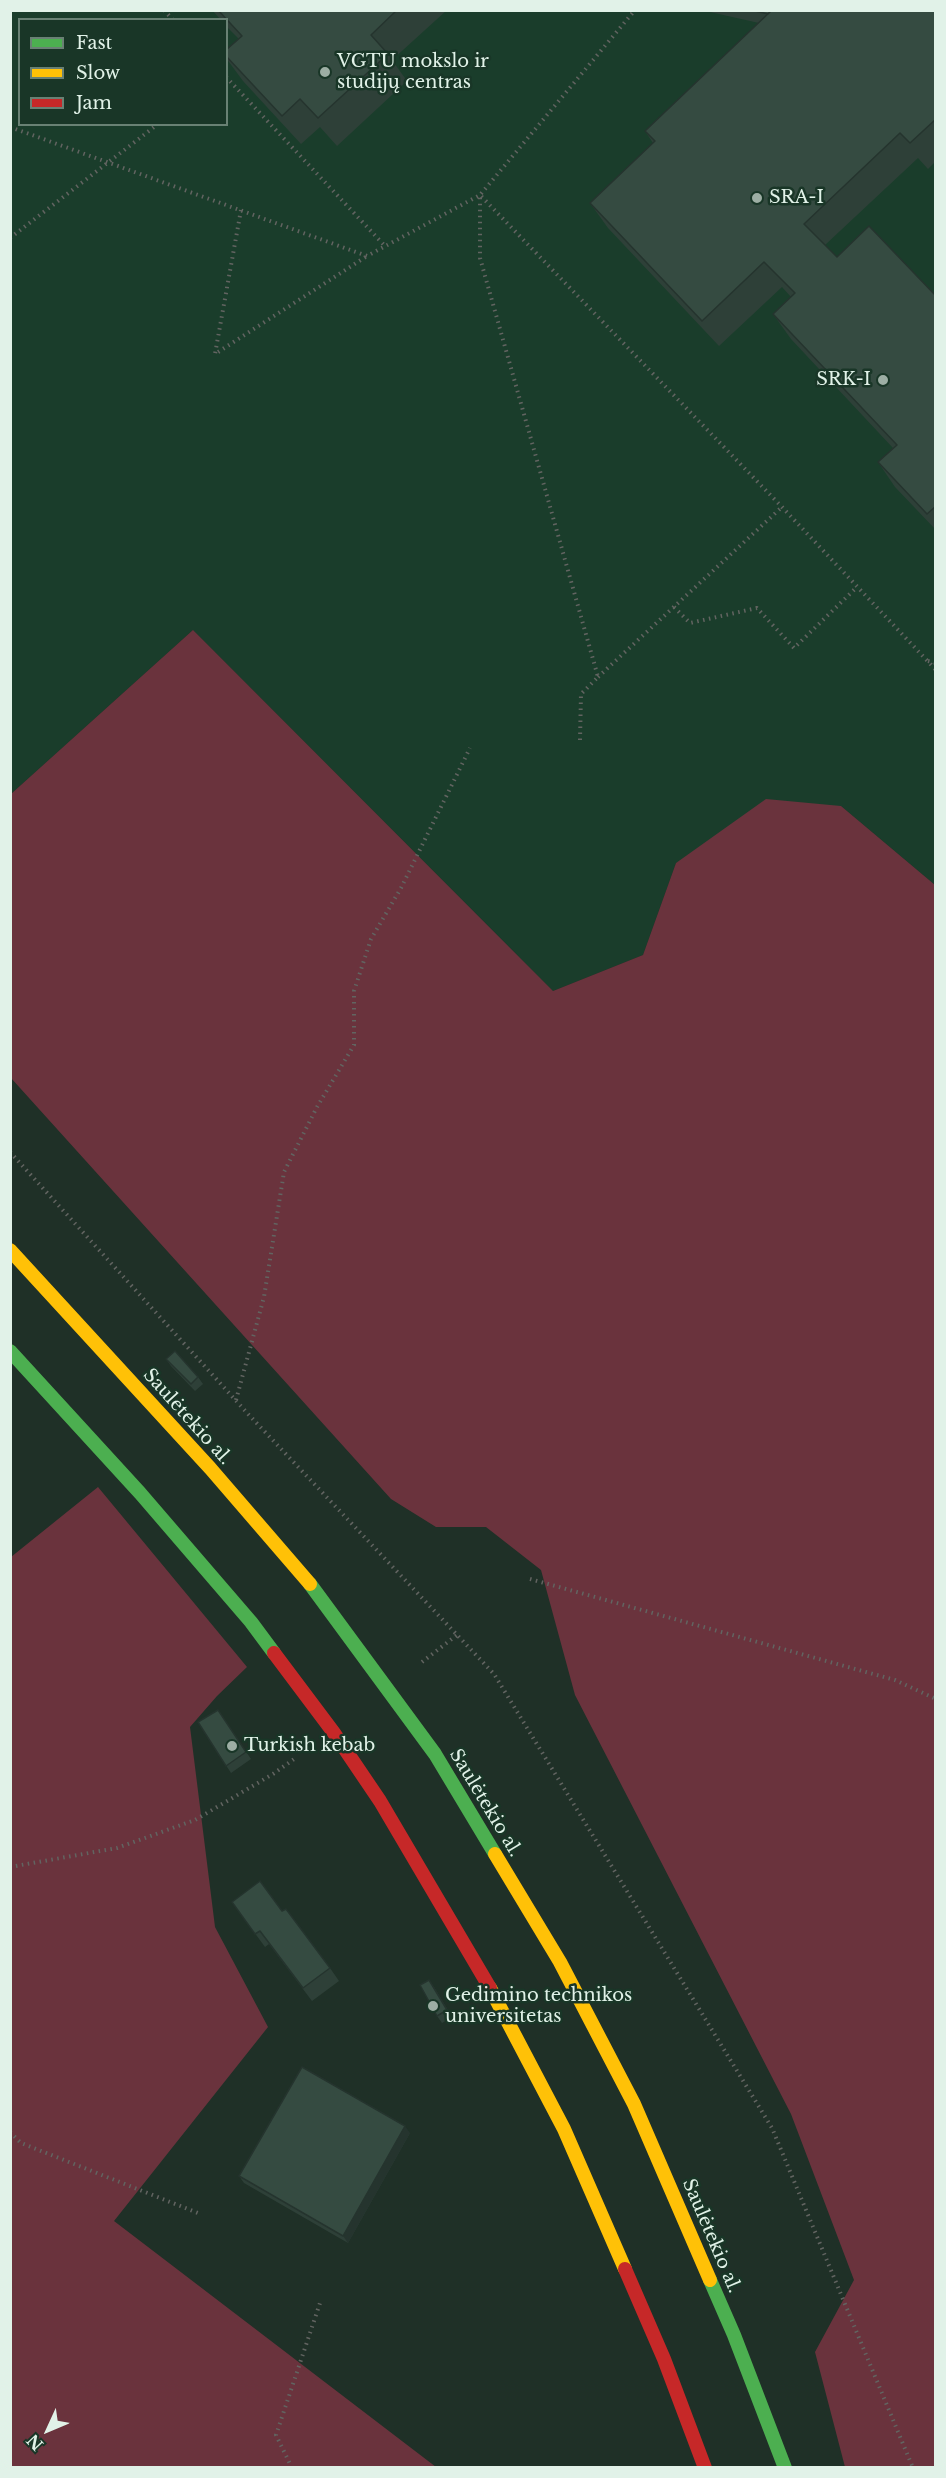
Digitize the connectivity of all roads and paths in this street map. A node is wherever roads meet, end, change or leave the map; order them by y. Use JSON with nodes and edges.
{"nodes":[{"id":1,"x":634,"y":10,"type":"edge"},
{"id":2,"x":228,"y":79,"type":"edge"},
{"id":3,"x":155,"y":126,"type":"edge"},
{"id":4,"x":10,"y":128,"type":"edge"},
{"id":5,"x":108,"y":163,"type":"junction"},
{"id":6,"x":480,"y":195,"type":"junction"},
{"id":7,"x":241,"y":210,"type":"junction"},
{"id":8,"x":10,"y":238,"type":"edge"},
{"id":9,"x":385,"y":246,"type":"junction"},
{"id":10,"x":367,"y":256,"type":"junction"},
{"id":11,"x":782,"y":507,"type":"junction"},
{"id":12,"x":857,"y":587,"type":"junction"},
{"id":13,"x":674,"y":607,"type":"junction"},
{"id":14,"x":927,"y":661,"type":"junction"},
{"id":15,"x":936,"y":663,"type":"edge"},
{"id":16,"x":936,"y":670,"type":"edge"},
{"id":17,"x":598,"y":677,"type":"junction"},
{"id":18,"x":580,"y":741,"type":"dead end"},
{"id":19,"x":470,"y":748,"type":"dead end"},
{"id":20,"x":10,"y":1152,"type":"edge"},
{"id":21,"x":10,"y":1250,"type":"edge"},
{"id":22,"x":10,"y":1351,"type":"edge"},
{"id":23,"x":236,"y":1400,"type":"junction"},
{"id":24,"x":530,"y":1579,"type":"dead end"},
{"id":25,"x":457,"y":1635,"type":"junction"},
{"id":26,"x":388,"y":1688,"type":"junction"},
{"id":27,"x":936,"y":1700,"type":"edge"},
{"id":28,"x":334,"y":1732,"type":"junction"},
{"id":29,"x":10,"y":1867,"type":"edge"},
{"id":30,"x":10,"y":2132,"type":"edge"},
{"id":31,"x":198,"y":2213,"type":"dead end"},
{"id":32,"x":321,"y":2300,"type":"dead end"},
{"id":33,"x":292,"y":2468,"type":"edge"},
{"id":34,"x":705,"y":2468,"type":"edge"},
{"id":35,"x":785,"y":2468,"type":"edge"},
{"id":36,"x":913,"y":2468,"type":"edge"}],
"edges":[{"from":1,"to":6,"type":"path"},
{"from":2,"to":9,"type":"path"},
{"from":3,"to":5,"type":"path"},
{"from":4,"to":5,"type":"path"},
{"from":5,"to":7,"type":"path"},
{"from":5,"to":8,"type":"path"},
{"from":6,"to":9,"type":"path"},
{"from":6,"to":11,"type":"path"},
{"from":6,"to":17,"type":"path"},
{"from":7,"to":10,"type":"path"},
{"from":7,"to":10,"type":"path"},
{"from":9,"to":10,"type":"path"},
{"from":11,"to":12,"type":"path"},
{"from":11,"to":13,"type":"path"},
{"from":12,"to":13,"type":"path"},
{"from":12,"to":14,"type":"path"},
{"from":13,"to":17,"type":"path"},
{"from":14,"to":15,"type":"path"},
{"from":14,"to":16,"type":"path"},
{"from":17,"to":18,"type":"path"},
{"from":19,"to":23,"type":"path"},
{"from":20,"to":23,"type":"path"},
{"from":21,"to":26,"type":"main road","name":"Saulėtekio al."},
{"from":22,"to":28,"type":"main road"},
{"from":23,"to":25,"type":"path"},
{"from":24,"to":27,"type":"path"},
{"from":25,"to":26,"type":"path"},
{"from":25,"to":36,"type":"path"},
{"from":26,"to":35,"type":"main road","name":"Saulėtekio al."},
{"from":28,"to":29,"type":"path"},
{"from":28,"to":34,"type":"main road"},
{"from":30,"to":31,"type":"path"},
{"from":32,"to":33,"type":"path"}]}
